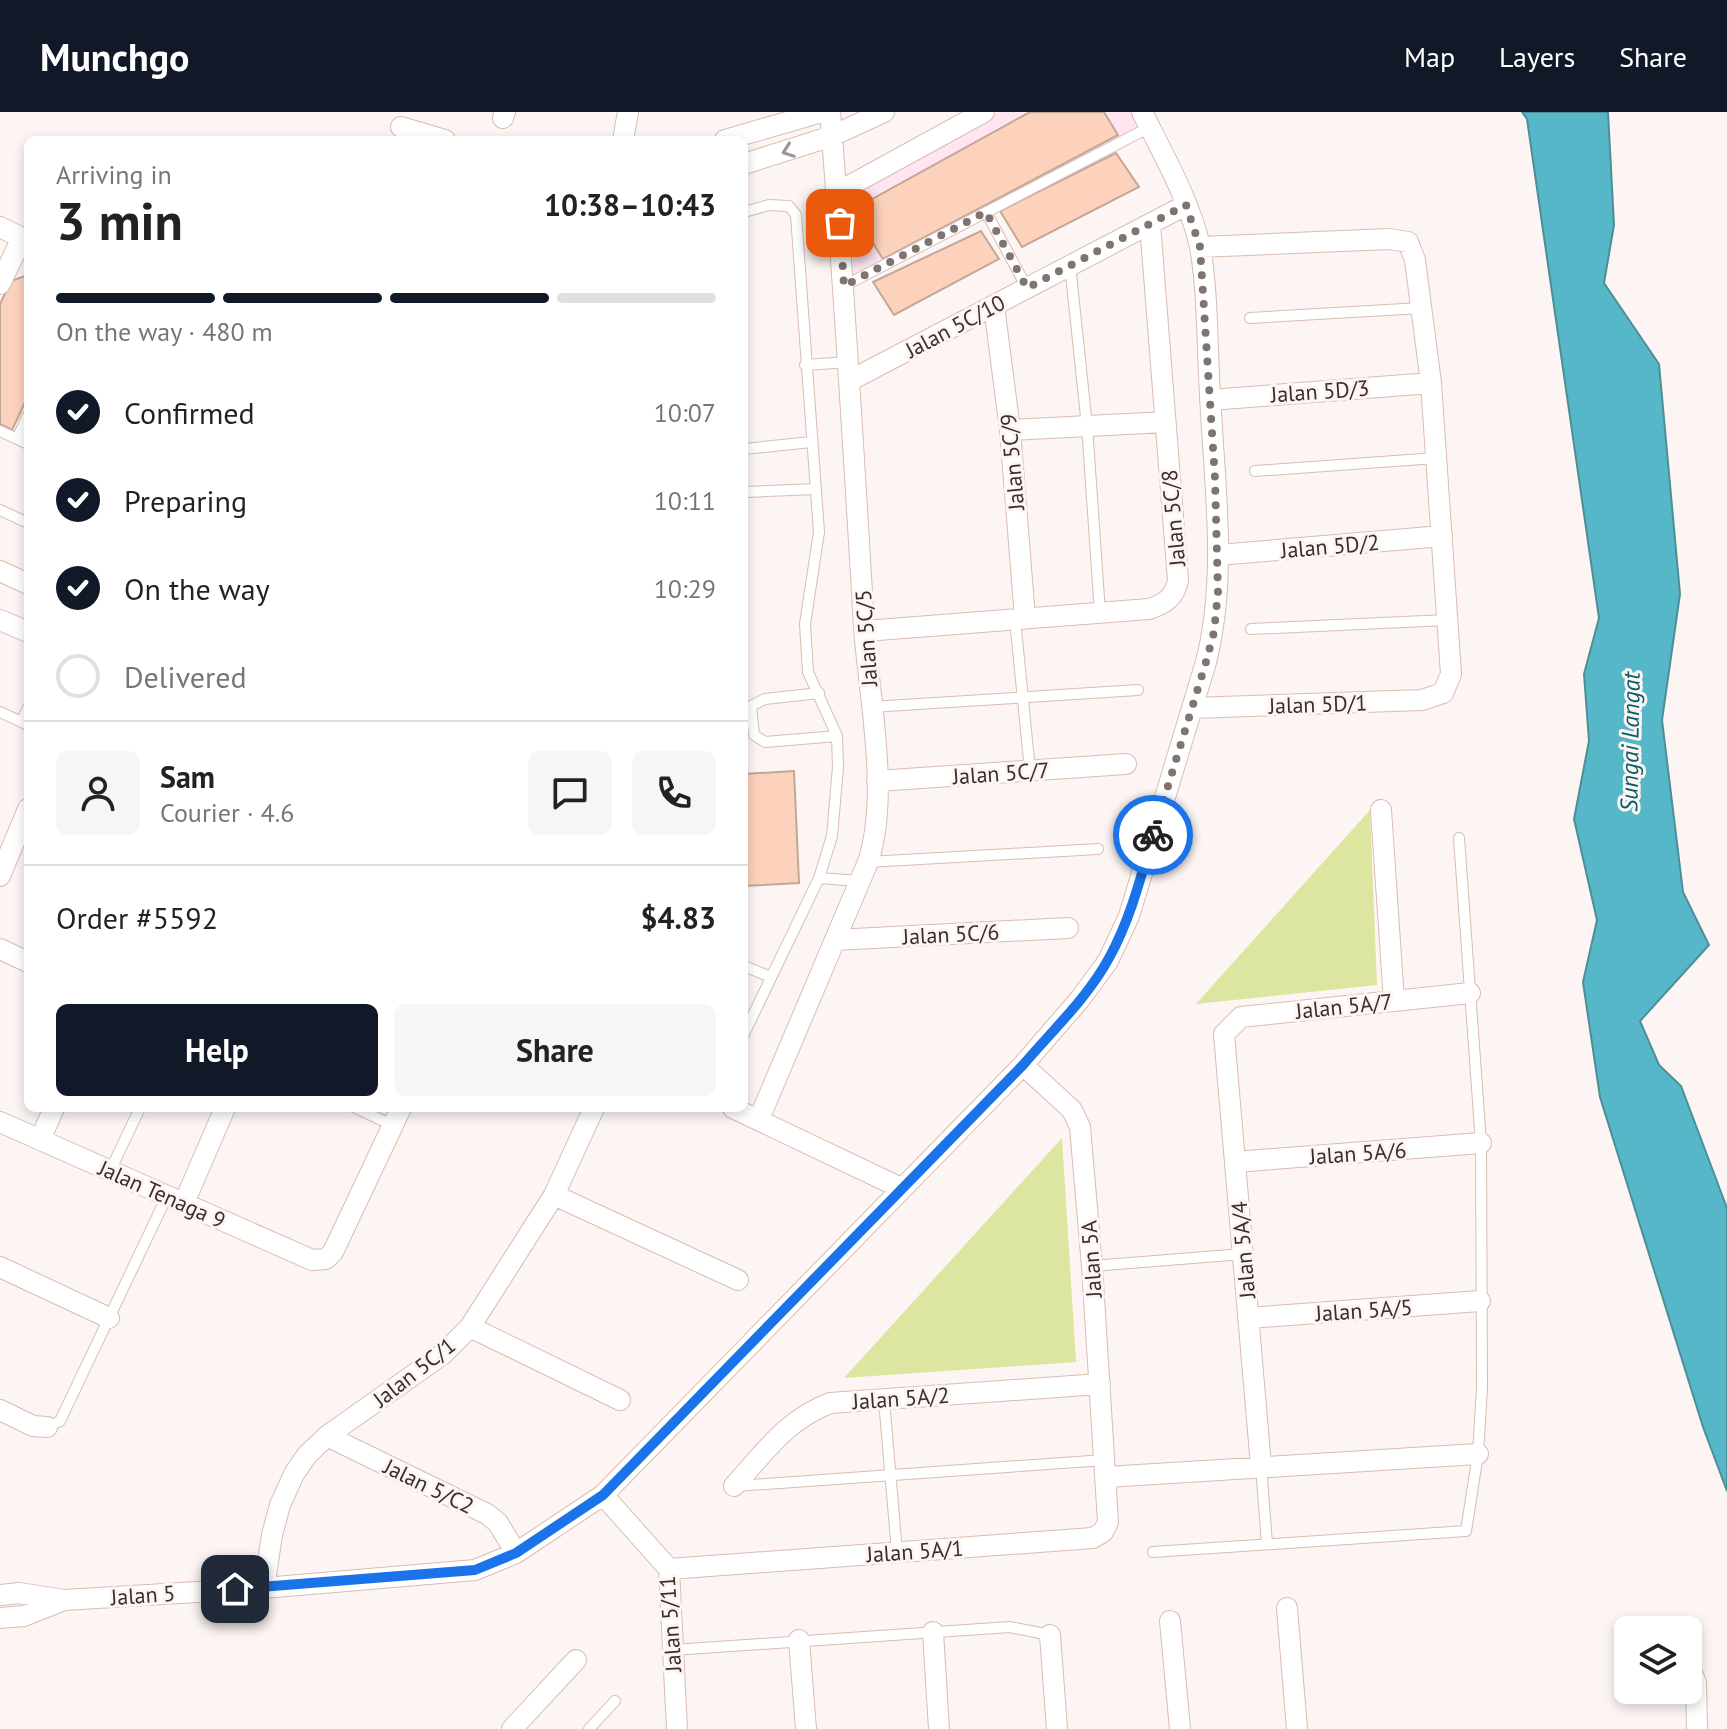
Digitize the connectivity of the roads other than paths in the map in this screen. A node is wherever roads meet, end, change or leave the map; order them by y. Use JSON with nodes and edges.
{"nodes":[{"id":1,"x":628,"y":112,"type":"edge"},
{"id":2,"x":822,"y":112,"type":"edge"},
{"id":3,"x":830,"y":112,"type":"edge"},
{"id":4,"x":884,"y":112,"type":"edge"},
{"id":5,"x":984,"y":112,"type":"edge"},
{"id":6,"x":1146,"y":119,"type":"edge"},
{"id":7,"x":401,"y":127,"type":"dead end"},
{"id":8,"x":431,"y":136,"type":"edge"},
{"id":9,"x":624,"y":136,"type":"edge"},
{"id":10,"x":739,"y":136,"type":"edge"},
{"id":11,"x":832,"y":136,"type":"junction"},
{"id":12,"x":748,"y":163,"type":"edge"},
{"id":13,"x":838,"y":192,"type":"junction"},
{"id":14,"x":1186,"y":205,"type":"junction"},
{"id":15,"x":748,"y":211,"type":"edge"},
{"id":16,"x":986,"y":212,"type":"junction"},
{"id":17,"x":1150,"y":224,"type":"junction"},
{"id":18,"x":0,"y":227,"type":"edge"},
{"id":19,"x":24,"y":239,"type":"edge"},
{"id":20,"x":24,"y":242,"type":"edge"},
{"id":21,"x":1200,"y":247,"type":"junction"},
{"id":22,"x":1070,"y":265,"type":"junction"},
{"id":23,"x":0,"y":284,"type":"edge"},
{"id":24,"x":844,"y":286,"type":"junction"},
{"id":25,"x":1027,"y":288,"type":"junction"},
{"id":26,"x":994,"y":306,"type":"junction"},
{"id":27,"x":1421,"y":308,"type":"junction"},
{"id":28,"x":1250,"y":318,"type":"dead end"},
{"id":29,"x":805,"y":365,"type":"junction"},
{"id":30,"x":850,"y":371,"type":"junction"},
{"id":31,"x":1431,"y":383,"type":"junction"},
{"id":32,"x":1210,"y":400,"type":"junction"},
{"id":33,"x":1165,"y":422,"type":"junction"},
{"id":34,"x":1087,"y":426,"type":"junction"},
{"id":35,"x":1010,"y":430,"type":"junction"},
{"id":36,"x":0,"y":431,"type":"edge"},
{"id":37,"x":23,"y":441,"type":"edge"},
{"id":38,"x":811,"y":442,"type":"junction"},
{"id":39,"x":748,"y":449,"type":"edge"},
{"id":40,"x":1436,"y":458,"type":"junction"},
{"id":41,"x":1255,"y":471,"type":"dead end"},
{"id":42,"x":815,"y":489,"type":"junction"},
{"id":43,"x":748,"y":492,"type":"edge"},
{"id":44,"x":0,"y":510,"type":"edge"},
{"id":45,"x":24,"y":521,"type":"edge"},
{"id":46,"x":1442,"y":536,"type":"junction"},
{"id":47,"x":1218,"y":555,"type":"junction"},
{"id":48,"x":0,"y":571,"type":"edge"},
{"id":49,"x":24,"y":582,"type":"edge"},
{"id":50,"x":1100,"y":613,"type":"junction"},
{"id":51,"x":1020,"y":619,"type":"junction"},
{"id":52,"x":0,"y":620,"type":"edge"},
{"id":53,"x":1447,"y":620,"type":"junction"},
{"id":54,"x":1251,"y":629,"type":"dead end"},
{"id":55,"x":24,"y":630,"type":"edge"},
{"id":56,"x":865,"y":631,"type":"junction"},
{"id":57,"x":1138,"y":690,"type":"dead end"},
{"id":58,"x":819,"y":693,"type":"junction"},
{"id":59,"x":1023,"y":696,"type":"junction"},
{"id":60,"x":871,"y":707,"type":"junction"},
{"id":61,"x":1192,"y":708,"type":"junction"},
{"id":62,"x":0,"y":712,"type":"edge"},
{"id":63,"x":24,"y":723,"type":"edge"},
{"id":64,"x":837,"y":736,"type":"junction"},
{"id":65,"x":1126,"y":764,"type":"dead end"},
{"id":66,"x":1030,"y":771,"type":"junction"},
{"id":67,"x":877,"y":781,"type":"junction"},
{"id":68,"x":1381,"y":810,"type":"dead end"},
{"id":69,"x":24,"y":819,"type":"edge"},
{"id":70,"x":1459,"y":838,"type":"dead end"},
{"id":71,"x":1098,"y":849,"type":"dead end"},
{"id":72,"x":0,"y":876,"type":"edge"},
{"id":73,"x":819,"y":878,"type":"junction"},
{"id":74,"x":860,"y":879,"type":"junction"},
{"id":75,"x":1068,"y":928,"type":"dead end"},
{"id":76,"x":835,"y":940,"type":"junction"},
{"id":77,"x":0,"y":949,"type":"edge"},
{"id":78,"x":24,"y":960,"type":"edge"},
{"id":79,"x":748,"y":968,"type":"edge"},
{"id":80,"x":771,"y":977,"type":"junction"},
{"id":81,"x":1470,"y":993,"type":"junction"},
{"id":82,"x":1394,"y":1001,"type":"junction"},
{"id":83,"x":748,"y":1017,"type":"edge"},
{"id":84,"x":1224,"y":1034,"type":"joint"},
{"id":85,"x":1023,"y":1065,"type":"junction"},
{"id":86,"x":52,"y":1112,"type":"edge"},
{"id":87,"x":138,"y":1112,"type":"edge"},
{"id":88,"x":223,"y":1112,"type":"edge"},
{"id":89,"x":375,"y":1112,"type":"edge"},
{"id":90,"x":592,"y":1112,"type":"edge"},
{"id":91,"x":742,"y":1112,"type":"edge"},
{"id":92,"x":398,"y":1117,"type":"edge"},
{"id":93,"x":759,"y":1119,"type":"junction"},
{"id":94,"x":0,"y":1122,"type":"edge"},
{"id":95,"x":40,"y":1140,"type":"junction"},
{"id":96,"x":1481,"y":1143,"type":"junction"},
{"id":97,"x":1235,"y":1162,"type":"junction"},
{"id":98,"x":110,"y":1171,"type":"junction"},
{"id":99,"x":901,"y":1188,"type":"junction"},
{"id":100,"x":554,"y":1195,"type":"junction"},
{"id":101,"x":175,"y":1199,"type":"junction"},
{"id":102,"x":1243,"y":1254,"type":"junction"},
{"id":103,"x":1092,"y":1266,"type":"junction"},
{"id":104,"x":0,"y":1267,"type":"edge"},
{"id":105,"x":738,"y":1280,"type":"dead end"},
{"id":106,"x":1480,"y":1301,"type":"junction"},
{"id":107,"x":109,"y":1318,"type":"junction"},
{"id":108,"x":1248,"y":1318,"type":"junction"},
{"id":109,"x":470,"y":1327,"type":"junction"},
{"id":110,"x":1100,"y":1384,"type":"junction"},
{"id":111,"x":620,"y":1400,"type":"dead end"},
{"id":112,"x":884,"y":1400,"type":"junction"},
{"id":113,"x":0,"y":1410,"type":"edge"},
{"id":114,"x":47,"y":1427,"type":"joint"},
{"id":115,"x":327,"y":1436,"type":"junction"},
{"id":116,"x":1478,"y":1454,"type":"junction"},
{"id":117,"x":1261,"y":1466,"type":"junction"},
{"id":118,"x":1105,"y":1468,"type":"junction"},
{"id":119,"x":891,"y":1476,"type":"junction"},
{"id":120,"x":734,"y":1486,"type":"joint"},
{"id":121,"x":603,"y":1495,"type":"junction"},
{"id":122,"x":1267,"y":1544,"type":"junction"},
{"id":123,"x":897,"y":1552,"type":"junction"},
{"id":124,"x":1153,"y":1552,"type":"dead end"},
{"id":125,"x":516,"y":1553,"type":"junction"},
{"id":126,"x":669,"y":1569,"type":"junction"},
{"id":127,"x":264,"y":1588,"type":"junction"},
{"id":128,"x":0,"y":1595,"type":"edge"},
{"id":129,"x":64,"y":1600,"type":"junction"},
{"id":130,"x":1287,"y":1608,"type":"dead end"},
{"id":131,"x":0,"y":1618,"type":"edge"},
{"id":132,"x":1170,"y":1621,"type":"dead end"},
{"id":133,"x":933,"y":1632,"type":"junction"},
{"id":134,"x":1050,"y":1635,"type":"joint"},
{"id":135,"x":799,"y":1640,"type":"junction"},
{"id":136,"x":673,"y":1650,"type":"junction"},
{"id":137,"x":576,"y":1660,"type":"dead end"},
{"id":138,"x":615,"y":1701,"type":"dead end"},
{"id":139,"x":1696,"y":1704,"type":"edge"},
{"id":140,"x":512,"y":1729,"type":"edge"},
{"id":141,"x":589,"y":1729,"type":"edge"},
{"id":142,"x":677,"y":1729,"type":"edge"},
{"id":143,"x":806,"y":1729,"type":"edge"},
{"id":144,"x":939,"y":1729,"type":"edge"},
{"id":145,"x":1057,"y":1729,"type":"edge"},
{"id":146,"x":1180,"y":1729,"type":"edge"},
{"id":147,"x":1297,"y":1729,"type":"edge"},
{"id":148,"x":1697,"y":1729,"type":"edge"}],
"edges":[{"from":1,"to":9,"type":"street"},
{"from":2,"to":10,"type":"street"},
{"from":3,"to":11,"type":"street","name":"Jalan 5C/5"},
{"from":4,"to":11,"type":"street"},
{"from":5,"to":13,"type":"street"},
{"from":6,"to":14,"type":"street","name":"Jalan 5"},
{"from":6,"to":16,"type":"lane"},
{"from":7,"to":8,"type":"street"},
{"from":11,"to":12,"type":"street","one_way":true},
{"from":11,"to":13,"type":"street","name":"Jalan 5C/5"},
{"from":13,"to":24,"type":"street","name":"Jalan 5C/5"},
{"from":14,"to":17,"type":"street","name":"Jalan 5C/10"},
{"from":14,"to":21,"type":"street","name":"Jalan 5"},
{"from":15,"to":29,"type":"lane"},
{"from":16,"to":24,"type":"lane"},
{"from":16,"to":25,"type":"lane"},
{"from":17,"to":22,"type":"street","name":"Jalan 5C/10"},
{"from":17,"to":33,"type":"street","name":"Jalan 5C/8"},
{"from":18,"to":19,"type":"street"},
{"from":20,"to":23,"type":"street"},
{"from":21,"to":27,"type":"street"},
{"from":21,"to":32,"type":"street","name":"Jalan 5"},
{"from":22,"to":25,"type":"street","name":"Jalan 5C/10"},
{"from":22,"to":34,"type":"lane"},
{"from":24,"to":30,"type":"street","name":"Jalan 5C/5"},
{"from":25,"to":26,"type":"street","name":"Jalan 5C/10"},
{"from":26,"to":30,"type":"street","name":"Jalan 5C/10"},
{"from":26,"to":35,"type":"street","name":"Jalan 5C/9"},
{"from":27,"to":28,"type":"lane"},
{"from":27,"to":31,"type":"street"},
{"from":29,"to":30,"type":"lane"},
{"from":29,"to":38,"type":"lane"},
{"from":30,"to":56,"type":"street","name":"Jalan 5C/5"},
{"from":31,"to":32,"type":"street","name":"Jalan 5D/3"},
{"from":31,"to":40,"type":"street"},
{"from":32,"to":47,"type":"street","name":"Jalan 5"},
{"from":33,"to":34,"type":"street"},
{"from":33,"to":50,"type":"street","name":"Jalan 5C/8"},
{"from":34,"to":35,"type":"street"},
{"from":34,"to":50,"type":"lane"},
{"from":35,"to":51,"type":"street","name":"Jalan 5C/9"},
{"from":36,"to":37,"type":"lane"},
{"from":38,"to":39,"type":"lane"},
{"from":38,"to":42,"type":"lane"},
{"from":40,"to":41,"type":"lane"},
{"from":40,"to":46,"type":"street"},
{"from":42,"to":43,"type":"lane"},
{"from":42,"to":58,"type":"lane"},
{"from":44,"to":45,"type":"lane"},
{"from":46,"to":47,"type":"street","name":"Jalan 5D/2"},
{"from":46,"to":53,"type":"street"},
{"from":47,"to":61,"type":"street","name":"Jalan 5"},
{"from":48,"to":49,"type":"street"},
{"from":50,"to":51,"type":"street","name":"Jalan 5C/8"},
{"from":51,"to":56,"type":"street","name":"Jalan 5C/8"},
{"from":51,"to":59,"type":"lane"},
{"from":52,"to":55,"type":"street"},
{"from":53,"to":54,"type":"lane"},
{"from":53,"to":61,"type":"street","name":"Jalan 5D/1"},
{"from":56,"to":60,"type":"street","name":"Jalan 5C/5"},
{"from":57,"to":59,"type":"lane"},
{"from":58,"to":64,"type":"lane"},
{"from":58,"to":64,"type":"lane"},
{"from":59,"to":60,"type":"lane"},
{"from":59,"to":66,"type":"lane"},
{"from":60,"to":67,"type":"street","name":"Jalan 5C/5"},
{"from":61,"to":85,"type":"street","name":"Jalan 5"},
{"from":62,"to":63,"type":"lane"},
{"from":64,"to":73,"type":"lane"},
{"from":65,"to":66,"type":"street","name":"Jalan 5C/7"},
{"from":66,"to":67,"type":"street","name":"Jalan 5C/7"},
{"from":67,"to":74,"type":"street","name":"Jalan 5C/5"},
{"from":68,"to":82,"type":"street"},
{"from":69,"to":72,"type":"street"},
{"from":70,"to":81,"type":"lane"},
{"from":71,"to":74,"type":"lane"},
{"from":73,"to":74,"type":"lane"},
{"from":73,"to":80,"type":"lane"},
{"from":74,"to":76,"type":"street","name":"Jalan 5C/5"},
{"from":75,"to":76,"type":"street","name":"Jalan 5C/6"},
{"from":76,"to":93,"type":"street","name":"Jalan 5C/5"},
{"from":77,"to":78,"type":"street"},
{"from":79,"to":80,"type":"lane"},
{"from":80,"to":83,"type":"lane"},
{"from":81,"to":82,"type":"street","name":"Jalan 5A/7"},
{"from":81,"to":96,"type":"lane"},
{"from":82,"to":84,"type":"street","name":"Jalan 5A/7"},
{"from":84,"to":97,"type":"street","name":"Jalan 5A/4"},
{"from":85,"to":99,"type":"street","name":"Jalan 5"},
{"from":85,"to":103,"type":"street","name":"Jalan 5A"},
{"from":86,"to":95,"type":"street"},
{"from":87,"to":98,"type":"lane"},
{"from":88,"to":101,"type":"street"},
{"from":89,"to":92,"type":"lane"},
{"from":90,"to":100,"type":"street","name":"Jalan 5C/1"},
{"from":91,"to":93,"type":"street"},
{"from":92,"to":101,"type":"street","name":"Jalan Tenaga 9"},
{"from":93,"to":99,"type":"street"},
{"from":94,"to":95,"type":"street","name":"Jalan Tenaga 9"},
{"from":95,"to":98,"type":"street","name":"Jalan Tenaga 9"},
{"from":96,"to":97,"type":"street","name":"Jalan 5A/6"},
{"from":96,"to":106,"type":"lane"},
{"from":97,"to":102,"type":"street","name":"Jalan 5A/4"},
{"from":98,"to":101,"type":"street","name":"Jalan Tenaga 9"},
{"from":99,"to":121,"type":"street","name":"Jalan 5"},
{"from":100,"to":105,"type":"street"},
{"from":100,"to":109,"type":"street","name":"Jalan 5C/1"},
{"from":101,"to":107,"type":"lane"},
{"from":102,"to":103,"type":"lane"},
{"from":102,"to":108,"type":"street","name":"Jalan 5A/4"},
{"from":103,"to":110,"type":"street","name":"Jalan 5A"},
{"from":104,"to":107,"type":"street"},
{"from":106,"to":108,"type":"street","name":"Jalan 5A/5"},
{"from":106,"to":116,"type":"lane"},
{"from":107,"to":114,"type":"lane"},
{"from":108,"to":117,"type":"street","name":"Jalan 5A/4"},
{"from":109,"to":111,"type":"street"},
{"from":109,"to":115,"type":"street","name":"Jalan 5C/1"},
{"from":110,"to":112,"type":"street","name":"Jalan 5A/2"},
{"from":110,"to":118,"type":"street","name":"Jalan 5A"},
{"from":112,"to":119,"type":"lane"},
{"from":112,"to":120,"type":"street","name":"Jalan 5A/2"},
{"from":113,"to":114,"type":"street"},
{"from":115,"to":125,"type":"street","name":"Jalan 5/C2"},
{"from":115,"to":127,"type":"street","name":"Jalan 5C/1"},
{"from":116,"to":117,"type":"street"},
{"from":116,"to":122,"type":"lane"},
{"from":117,"to":118,"type":"street"},
{"from":117,"to":122,"type":"lane"},
{"from":118,"to":119,"type":"lane"},
{"from":118,"to":123,"type":"street","name":"Jalan 5A/1"},
{"from":119,"to":120,"type":"lane"},
{"from":119,"to":123,"type":"lane"},
{"from":121,"to":125,"type":"street","name":"Jalan 5"},
{"from":121,"to":126,"type":"street","name":"Jalan 5/11"},
{"from":122,"to":124,"type":"lane"},
{"from":123,"to":126,"type":"street","name":"Jalan 5A/1"},
{"from":125,"to":127,"type":"street","name":"Jalan 5"},
{"from":126,"to":136,"type":"street","name":"Jalan 5/11"},
{"from":127,"to":129,"type":"street","name":"Jalan 5"},
{"from":128,"to":129,"type":"street","name":"Jalan 5"},
{"from":129,"to":131,"type":"street","name":"Jalan 5"},
{"from":130,"to":147,"type":"street"},
{"from":132,"to":146,"type":"street"},
{"from":133,"to":134,"type":"lane"},
{"from":133,"to":135,"type":"lane"},
{"from":133,"to":144,"type":"street"},
{"from":134,"to":145,"type":"street"},
{"from":135,"to":136,"type":"lane"},
{"from":135,"to":143,"type":"street"},
{"from":136,"to":142,"type":"street","name":"Jalan 5/11"},
{"from":137,"to":140,"type":"street"},
{"from":138,"to":141,"type":"lane"},
{"from":139,"to":148,"type":"street"}]}
